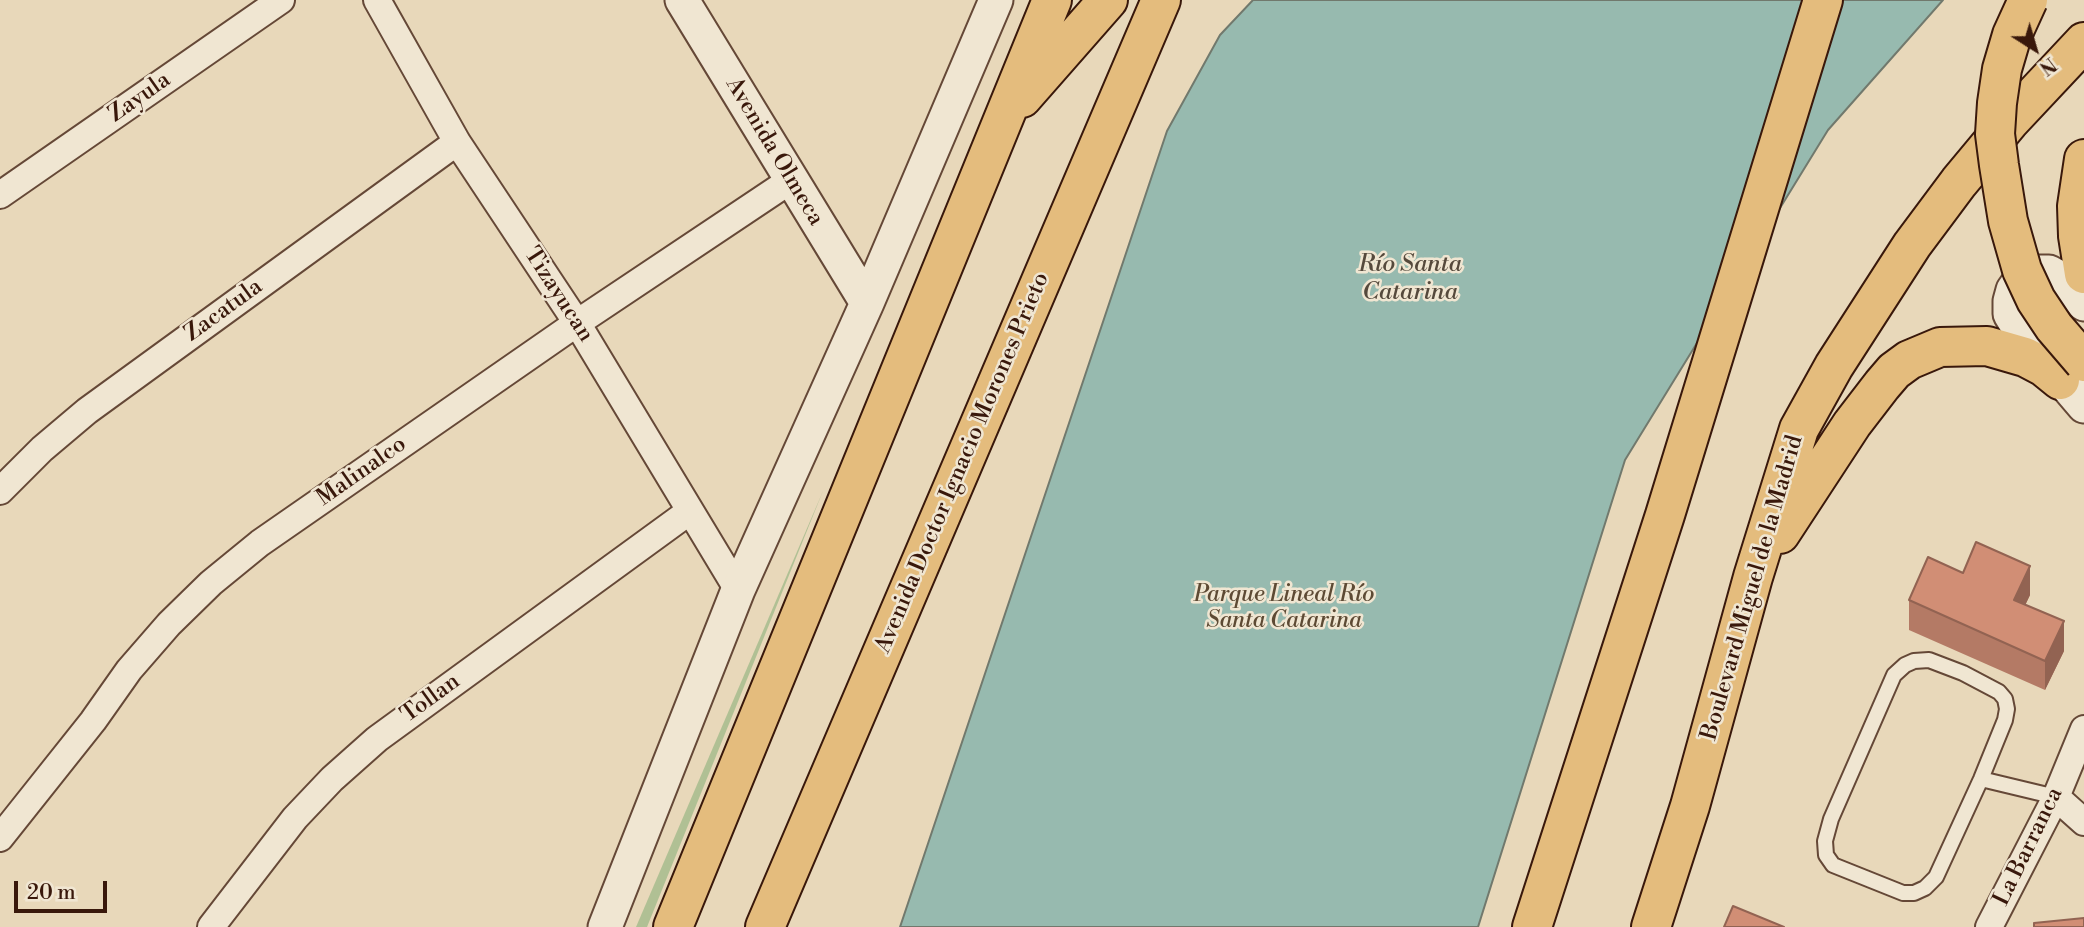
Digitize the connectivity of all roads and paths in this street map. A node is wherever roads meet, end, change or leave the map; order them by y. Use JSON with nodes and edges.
{"nodes":[{"id":1,"x":281,"y":0,"type":"edge"},
{"id":2,"x":377,"y":0,"type":"edge"},
{"id":3,"x":682,"y":0,"type":"edge"},
{"id":4,"x":996,"y":0,"type":"edge"},
{"id":5,"x":1052,"y":0,"type":"edge"},
{"id":6,"x":1108,"y":0,"type":"edge"},
{"id":7,"x":1161,"y":0,"type":"edge"},
{"id":8,"x":1823,"y":0,"type":"edge"},
{"id":9,"x":2028,"y":0,"type":"edge"},
{"id":10,"x":2082,"y":42,"type":"edge"},
{"id":11,"x":1002,"y":121,"type":"junction"},
{"id":12,"x":457,"y":142,"type":"junction"},
{"id":13,"x":2084,"y":159,"type":"edge"},
{"id":14,"x":791,"y":180,"type":"junction"},
{"id":15,"x":0,"y":195,"type":"edge"},
{"id":16,"x":2084,"y":274,"type":"edge"},
{"id":17,"x":867,"y":303,"type":"junction"},
{"id":18,"x":2084,"y":304,"type":"edge"},
{"id":19,"x":577,"y":323,"type":"junction"},
{"id":20,"x":2076,"y":383,"type":"edge"},
{"id":21,"x":0,"y":491,"type":"edge"},
{"id":22,"x":690,"y":511,"type":"junction"},
{"id":23,"x":1753,"y":578,"type":"junction"},
{"id":24,"x":738,"y":590,"type":"junction"},
{"id":25,"x":2084,"y":729,"type":"edge"},
{"id":26,"x":1981,"y":779,"type":"junction"},
{"id":27,"x":2056,"y":797,"type":"junction"},
{"id":28,"x":2084,"y":822,"type":"edge"},
{"id":29,"x":0,"y":838,"type":"edge"},
{"id":30,"x":211,"y":927,"type":"edge"},
{"id":31,"x":605,"y":927,"type":"edge"},
{"id":32,"x":673,"y":927,"type":"edge"},
{"id":33,"x":765,"y":927,"type":"edge"},
{"id":34,"x":1532,"y":927,"type":"edge"},
{"id":35,"x":1650,"y":927,"type":"edge"},
{"id":36,"x":1989,"y":927,"type":"edge"}],
"edges":[{"from":1,"to":15,"type":"street","name":"Zayula"},
{"from":2,"to":12,"type":"street","name":"Tizayucan"},
{"from":3,"to":14,"type":"street","name":"Avenida Olmeca"},
{"from":4,"to":17,"type":"street"},
{"from":5,"to":11,"type":"highway"},
{"from":6,"to":11,"type":"highway"},
{"from":7,"to":33,"type":"highway","name":"Avenida Doctor Ignacio Morones Prieto"},
{"from":8,"to":34,"type":"highway"},
{"from":9,"to":20,"type":"highway","bridge":true},
{"from":10,"to":23,"type":"highway","name":"Boulevard Miguel de la Madrid"},
{"from":11,"to":32,"type":"highway"},
{"from":12,"to":19,"type":"street","name":"Tizayucan"},
{"from":12,"to":21,"type":"street","name":"Zacatula"},
{"from":13,"to":16,"type":"highway"},
{"from":14,"to":17,"type":"street","name":"Avenida Olmeca"},
{"from":14,"to":19,"type":"street","name":"Malinalco"},
{"from":17,"to":24,"type":"street"},
{"from":18,"to":20,"type":"street"},
{"from":19,"to":22,"type":"street","name":"Tizayucan"},
{"from":19,"to":29,"type":"street","name":"Malinalco"},
{"from":20,"to":23,"type":"highway"},
{"from":22,"to":24,"type":"street","name":"Tizayucan"},
{"from":22,"to":30,"type":"street","name":"Tollan"},
{"from":23,"to":35,"type":"highway","name":"Boulevard Miguel de la Madrid"},
{"from":24,"to":31,"type":"street"},
{"from":25,"to":27,"type":"street","name":"La Barranca"},
{"from":26,"to":26,"type":"lane"},
{"from":26,"to":27,"type":"lane"},
{"from":27,"to":28,"type":"street"},
{"from":27,"to":36,"type":"street","name":"La Barranca"}]}
